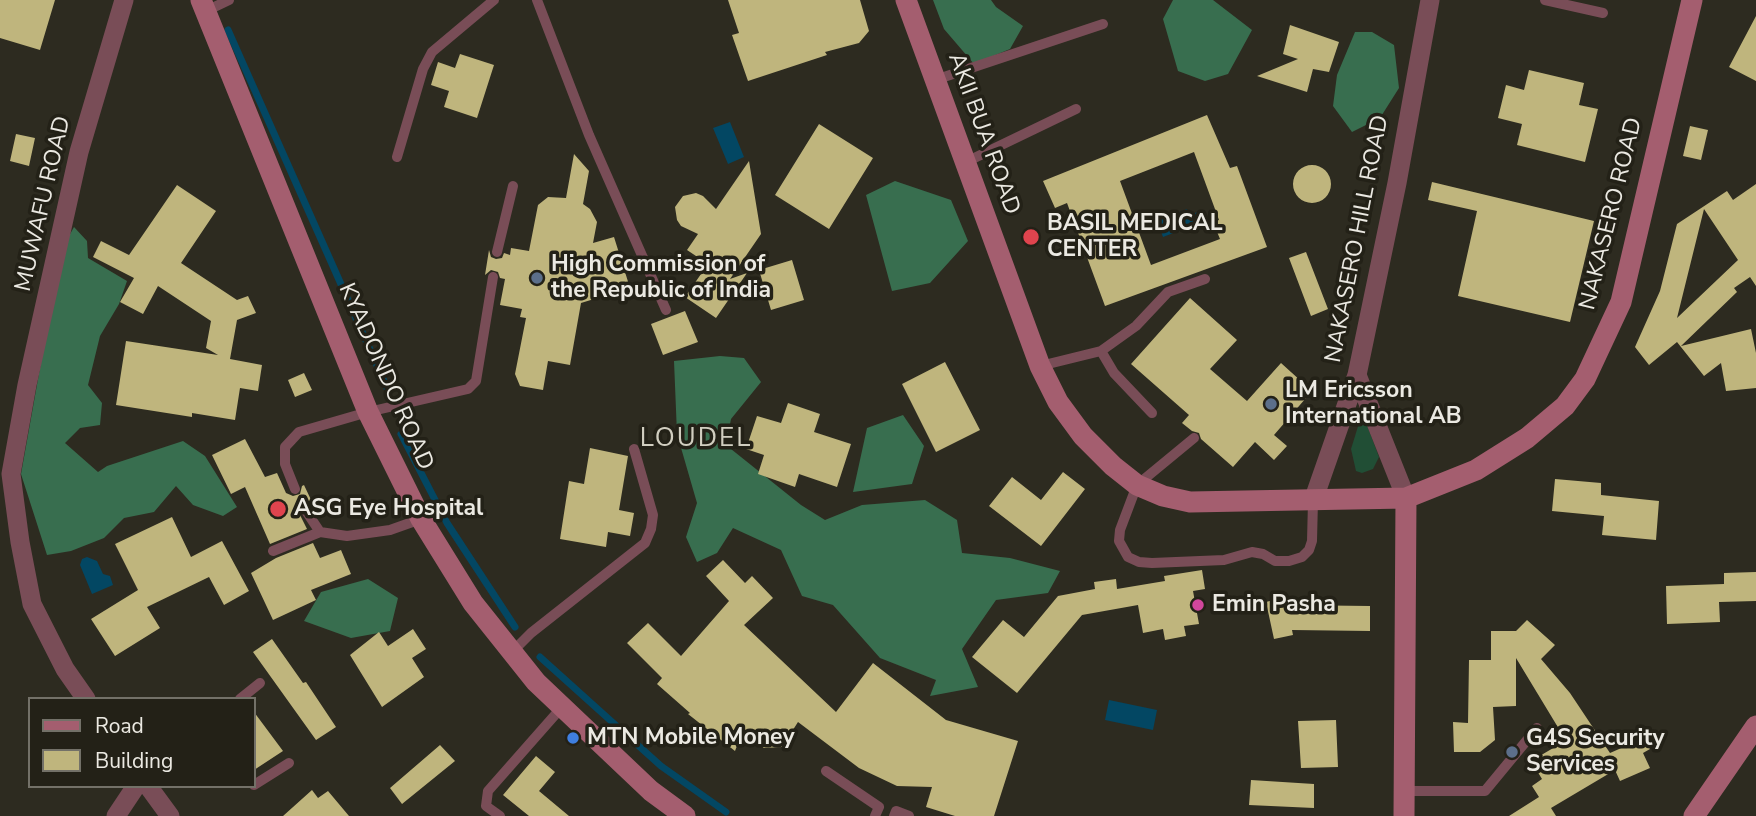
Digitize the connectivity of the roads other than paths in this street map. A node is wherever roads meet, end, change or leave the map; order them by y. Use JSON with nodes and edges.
{"nodes":[{"id":1,"x":124,"y":0,"type":"edge"},
{"id":2,"x":229,"y":0,"type":"edge"},
{"id":3,"x":494,"y":0,"type":"edge"},
{"id":4,"x":537,"y":0,"type":"edge"},
{"id":5,"x":906,"y":0,"type":"edge"},
{"id":6,"x":1430,"y":0,"type":"edge"},
{"id":7,"x":1545,"y":0,"type":"edge"},
{"id":8,"x":1692,"y":0,"type":"edge"},
{"id":9,"x":204,"y":6,"type":"edge"},
{"id":10,"x":1603,"y":13,"type":"dead end"},
{"id":11,"x":1103,"y":24,"type":"dead end"},
{"id":12,"x":935,"y":80,"type":"junction"},
{"id":13,"x":1076,"y":109,"type":"dead end"},
{"id":14,"x":397,"y":157,"type":"dead end"},
{"id":15,"x":965,"y":162,"type":"junction"},
{"id":16,"x":513,"y":186,"type":"dead end"},
{"id":17,"x":497,"y":252,"type":"dead end"},
{"id":18,"x":493,"y":277,"type":"dead end"},
{"id":19,"x":1205,"y":279,"type":"dead end"},
{"id":20,"x":666,"y":310,"type":"dead end"},
{"id":21,"x":1101,"y":351,"type":"junction"},
{"id":22,"x":1040,"y":366,"type":"junction"},
{"id":23,"x":1357,"y":375,"type":"junction"},
{"id":24,"x":368,"y":412,"type":"junction"},
{"id":25,"x":1152,"y":414,"type":"dead end"},
{"id":26,"x":1194,"y":438,"type":"dead end"},
{"id":27,"x":634,"y":449,"type":"dead end"},
{"id":28,"x":6,"y":469,"type":"edge"},
{"id":29,"x":1137,"y":485,"type":"junction"},
{"id":30,"x":295,"y":489,"type":"dead end"},
{"id":31,"x":1406,"y":498,"type":"junction"},
{"id":32,"x":1313,"y":501,"type":"junction"},
{"id":33,"x":304,"y":508,"type":"dead end"},
{"id":34,"x":421,"y":519,"type":"junction"},
{"id":35,"x":320,"y":532,"type":"junction"},
{"id":36,"x":273,"y":551,"type":"dead end"},
{"id":37,"x":512,"y":652,"type":"junction"},
{"id":38,"x":260,"y":683,"type":"dead end"},
{"id":39,"x":85,"y":697,"type":"edge"},
{"id":40,"x":242,"y":697,"type":"edge"},
{"id":41,"x":562,"y":707,"type":"junction"},
{"id":42,"x":1756,"y":726,"type":"edge"},
{"id":43,"x":1537,"y":728,"type":"dead end"},
{"id":44,"x":289,"y":763,"type":"dead end"},
{"id":45,"x":826,"y":771,"type":"dead end"},
{"id":46,"x":256,"y":783,"type":"edge"},
{"id":47,"x":135,"y":788,"type":"edge"},
{"id":48,"x":149,"y":788,"type":"edge"},
{"id":49,"x":1405,"y":791,"type":"junction"},
{"id":50,"x":116,"y":816,"type":"edge"},
{"id":51,"x":170,"y":816,"type":"edge"},
{"id":52,"x":500,"y":816,"type":"edge"},
{"id":53,"x":685,"y":816,"type":"edge"},
{"id":54,"x":875,"y":816,"type":"edge"},
{"id":55,"x":894,"y":816,"type":"edge"},
{"id":56,"x":909,"y":816,"type":"edge"},
{"id":57,"x":1404,"y":816,"type":"edge"},
{"id":58,"x":1694,"y":816,"type":"edge"}],
"edges":[{"from":1,"to":28,"type":"street","name":"MUWAFU ROAD"},
{"from":2,"to":9,"type":"lane"},
{"from":3,"to":14,"type":"lane"},
{"from":4,"to":20,"type":"lane"},
{"from":5,"to":12,"type":"street","name":"AKII BUA ROAD"},
{"from":6,"to":23,"type":"street","name":"NAKASERO HILL ROAD"},
{"from":7,"to":10,"type":"lane"},
{"from":8,"to":31,"type":"street","name":"NAKASERO ROAD"},
{"from":9,"to":24,"type":"street","name":"KYADONDO ROAD"},
{"from":11,"to":12,"type":"lane"},
{"from":12,"to":15,"type":"street","name":"AKII BUA ROAD"},
{"from":13,"to":15,"type":"lane"},
{"from":15,"to":22,"type":"street","name":"AKII BUA ROAD"},
{"from":16,"to":17,"type":"lane"},
{"from":18,"to":24,"type":"lane"},
{"from":19,"to":21,"type":"lane"},
{"from":21,"to":22,"type":"lane"},
{"from":21,"to":25,"type":"lane"},
{"from":22,"to":29,"type":"street","name":"AKII BUA ROAD"},
{"from":23,"to":31,"type":"street","name":"NAKASERO HILL ROAD"},
{"from":23,"to":32,"type":"street"},
{"from":24,"to":30,"type":"lane"},
{"from":24,"to":34,"type":"street","name":"KYADONDO ROAD"},
{"from":26,"to":29,"type":"lane"},
{"from":27,"to":37,"type":"lane"},
{"from":28,"to":39,"type":"street","name":"MUWAFU ROAD"},
{"from":29,"to":32,"type":"street","name":"AKII BUA ROAD"},
{"from":29,"to":32,"type":"lane"},
{"from":31,"to":32,"type":"street","name":"NAKASERO ROAD"},
{"from":31,"to":49,"type":"street","name":"NAKASERO HILL ROAD"},
{"from":33,"to":35,"type":"lane"},
{"from":34,"to":35,"type":"lane"},
{"from":34,"to":37,"type":"street","name":"KYADONDO ROAD"},
{"from":35,"to":36,"type":"lane"},
{"from":37,"to":41,"type":"street","name":"KYADONDO ROAD"},
{"from":38,"to":40,"type":"lane"},
{"from":41,"to":52,"type":"lane"},
{"from":41,"to":53,"type":"street","name":"KYADONDO ROAD"},
{"from":42,"to":58,"type":"street"},
{"from":43,"to":49,"type":"lane"},
{"from":44,"to":46,"type":"lane"},
{"from":45,"to":54,"type":"lane"},
{"from":47,"to":50,"type":"street"},
{"from":48,"to":51,"type":"street"},
{"from":49,"to":57,"type":"street","name":"NAKASERO HILL ROAD"},
{"from":55,"to":56,"type":"lane"}]}
